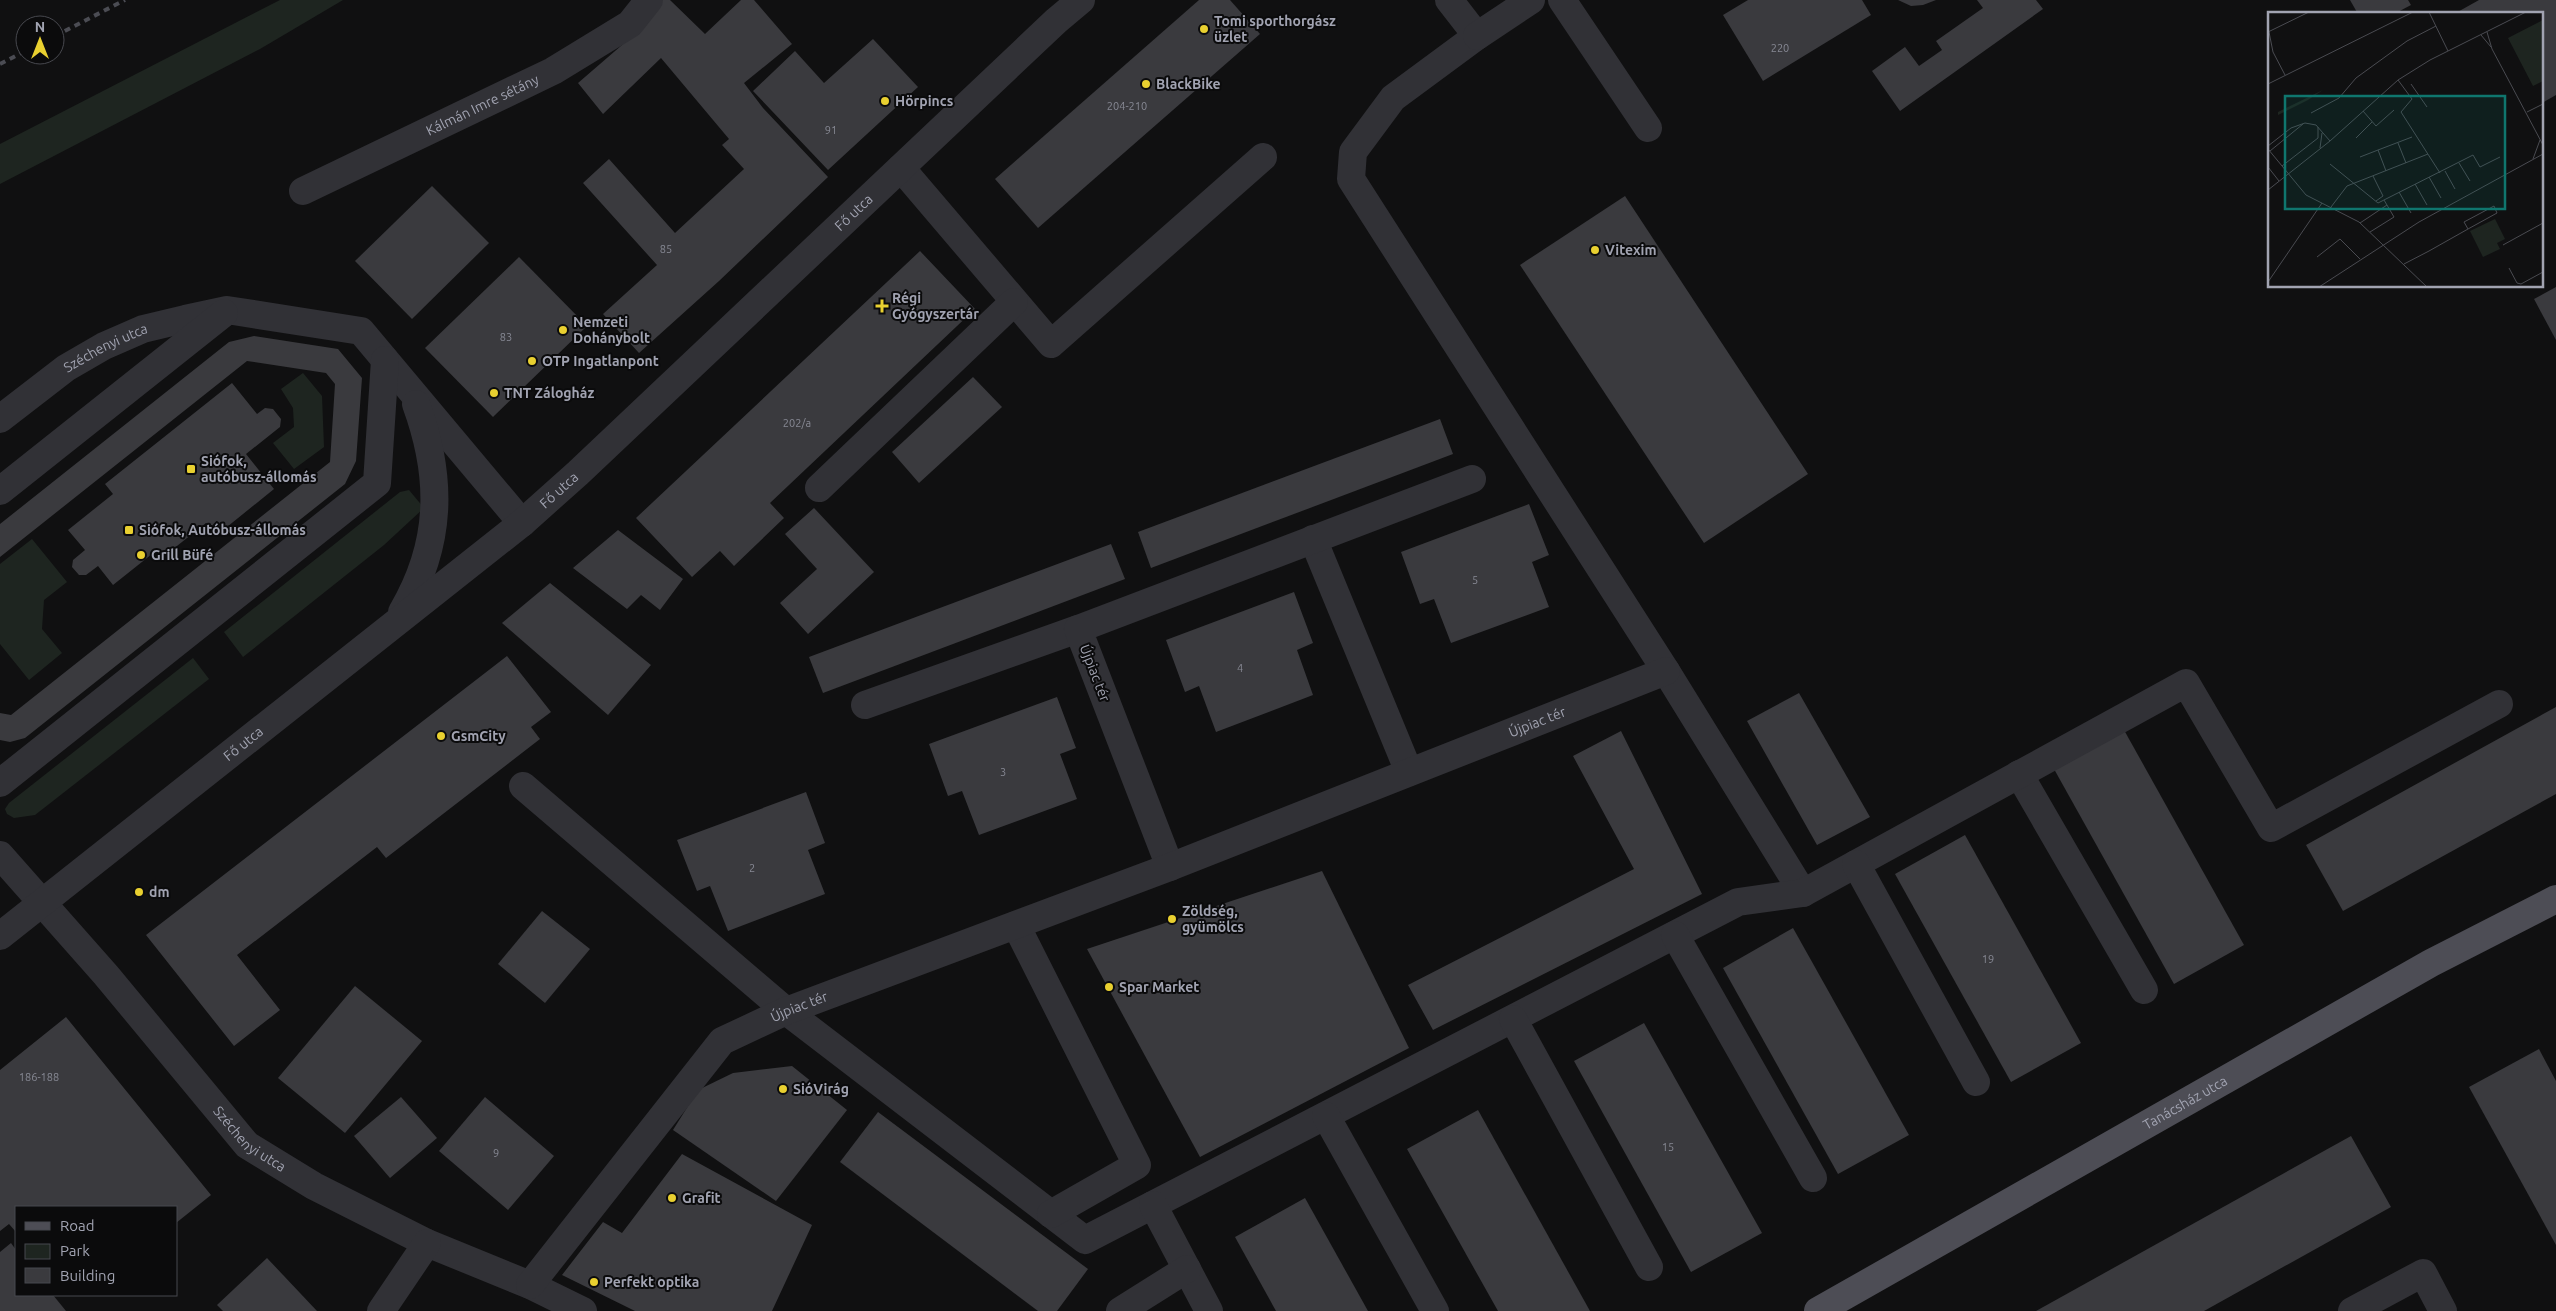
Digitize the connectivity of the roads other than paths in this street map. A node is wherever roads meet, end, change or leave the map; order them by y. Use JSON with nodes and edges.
{"nodes":[{"id":1,"x":649,"y":0,"type":"edge"},
{"id":2,"x":1081,"y":0,"type":"edge"},
{"id":3,"x":1449,"y":0,"type":"edge"},
{"id":4,"x":1531,"y":0,"type":"edge"},
{"id":5,"x":1562,"y":0,"type":"edge"},
{"id":6,"x":1477,"y":36,"type":"junction"},
{"id":7,"x":1648,"y":128,"type":"dead end"},
{"id":8,"x":1263,"y":157,"type":"dead end"},
{"id":9,"x":901,"y":168,"type":"junction"},
{"id":10,"x":303,"y":191,"type":"dead end"},
{"id":11,"x":1014,"y":302,"type":"junction"},
{"id":12,"x":227,"y":310,"type":"junction"},
{"id":13,"x":385,"y":360,"type":"junction"},
{"id":14,"x":412,"y":391,"type":"junction"},
{"id":15,"x":0,"y":419,"type":"edge"},
{"id":16,"x":1472,"y":479,"type":"dead end"},
{"id":17,"x":819,"y":488,"type":"dead end"},
{"id":18,"x":0,"y":491,"type":"edge"},
{"id":19,"x":522,"y":523,"type":"junction"},
{"id":20,"x":1312,"y":539,"type":"junction"},
{"id":21,"x":395,"y":624,"type":"junction"},
{"id":22,"x":1078,"y":629,"type":"junction"},
{"id":23,"x":1666,"y":671,"type":"junction"},
{"id":24,"x":2499,"y":704,"type":"dead end"},
{"id":25,"x":865,"y":705,"type":"dead end"},
{"id":26,"x":1409,"y":772,"type":"junction"},
{"id":27,"x":2019,"y":774,"type":"junction"},
{"id":28,"x":0,"y":783,"type":"edge"},
{"id":29,"x":523,"y":786,"type":"dead end"},
{"id":30,"x":0,"y":855,"type":"edge"},
{"id":31,"x":1856,"y":864,"type":"junction"},
{"id":32,"x":1170,"y":867,"type":"junction"},
{"id":33,"x":1802,"y":893,"type":"junction"},
{"id":34,"x":2556,"y":899,"type":"edge"},
{"id":35,"x":43,"y":902,"type":"junction"},
{"id":36,"x":1016,"y":925,"type":"junction"},
{"id":37,"x":1675,"y":935,"type":"junction"},
{"id":38,"x":0,"y":936,"type":"edge"},
{"id":39,"x":2144,"y":990,"type":"dead end"},
{"id":40,"x":786,"y":1011,"type":"junction"},
{"id":41,"x":1513,"y":1019,"type":"junction"},
{"id":42,"x":1976,"y":1082,"type":"dead end"},
{"id":43,"x":1326,"y":1116,"type":"junction"},
{"id":44,"x":1813,"y":1178,"type":"dead end"},
{"id":45,"x":1153,"y":1205,"type":"junction"},
{"id":46,"x":1051,"y":1214,"type":"junction"},
{"id":47,"x":428,"y":1243,"type":"junction"},
{"id":48,"x":1649,"y":1267,"type":"dead end"},
{"id":49,"x":1187,"y":1269,"type":"junction"},
{"id":50,"x":530,"y":1285,"type":"junction"},
{"id":51,"x":381,"y":1311,"type":"edge"},
{"id":52,"x":583,"y":1311,"type":"edge"},
{"id":53,"x":1120,"y":1311,"type":"edge"},
{"id":54,"x":1209,"y":1311,"type":"edge"},
{"id":55,"x":1435,"y":1311,"type":"edge"},
{"id":56,"x":1818,"y":1311,"type":"edge"},
{"id":57,"x":2352,"y":1311,"type":"edge"},
{"id":58,"x":2443,"y":1311,"type":"edge"}],
"edges":[{"from":1,"to":10,"type":"street","name":"Kálmán Imre sétány"},
{"from":2,"to":9,"type":"street","name":"Fő utca"},
{"from":3,"to":6,"type":"street"},
{"from":4,"to":6,"type":"street"},
{"from":5,"to":7,"type":"street"},
{"from":6,"to":23,"type":"street"},
{"from":8,"to":11,"type":"street"},
{"from":9,"to":11,"type":"street"},
{"from":9,"to":19,"type":"street","name":"Fő utca"},
{"from":11,"to":17,"type":"street"},
{"from":12,"to":13,"type":"street"},
{"from":12,"to":15,"type":"street","name":"Széchenyi utca"},
{"from":12,"to":18,"type":"street"},
{"from":13,"to":14,"type":"street"},
{"from":13,"to":28,"type":"street"},
{"from":14,"to":19,"type":"street"},
{"from":14,"to":21,"type":"street"},
{"from":16,"to":20,"type":"street","name":"Újpiac tér"},
{"from":19,"to":21,"type":"street","name":"Fő utca"},
{"from":20,"to":22,"type":"street","name":"Újpiac tér"},
{"from":20,"to":26,"type":"street"},
{"from":21,"to":35,"type":"street","name":"Fő utca"},
{"from":22,"to":25,"type":"street"},
{"from":22,"to":32,"type":"street","name":"Újpiac tér"},
{"from":23,"to":26,"type":"street","name":"Újpiac tér"},
{"from":23,"to":33,"type":"street"},
{"from":24,"to":27,"type":"street"},
{"from":26,"to":32,"type":"street","name":"Újpiac tér"},
{"from":27,"to":31,"type":"street"},
{"from":27,"to":39,"type":"street"},
{"from":29,"to":40,"type":"street"},
{"from":30,"to":35,"type":"street","name":"Széchenyi utca"},
{"from":31,"to":33,"type":"street"},
{"from":31,"to":42,"type":"street"},
{"from":32,"to":36,"type":"street","name":"Újpiac tér"},
{"from":33,"to":37,"type":"street"},
{"from":34,"to":56,"type":"main road","name":"Tanácsház utca"},
{"from":35,"to":38,"type":"street","name":"Fő utca"},
{"from":35,"to":47,"type":"street","name":"Széchenyi utca"},
{"from":36,"to":40,"type":"street","name":"Újpiac tér"},
{"from":36,"to":46,"type":"street"},
{"from":37,"to":41,"type":"street"},
{"from":37,"to":44,"type":"street"},
{"from":40,"to":46,"type":"street"},
{"from":40,"to":50,"type":"street","name":"Újpiac tér"},
{"from":41,"to":43,"type":"street"},
{"from":41,"to":48,"type":"street"},
{"from":43,"to":45,"type":"street"},
{"from":43,"to":55,"type":"street"},
{"from":45,"to":46,"type":"street"},
{"from":45,"to":49,"type":"street"},
{"from":47,"to":50,"type":"street","name":"Széchenyi utca"},
{"from":47,"to":51,"type":"street"},
{"from":49,"to":53,"type":"street"},
{"from":49,"to":54,"type":"street"},
{"from":50,"to":52,"type":"street","name":"Széchenyi utca"},
{"from":57,"to":58,"type":"street"}]}
